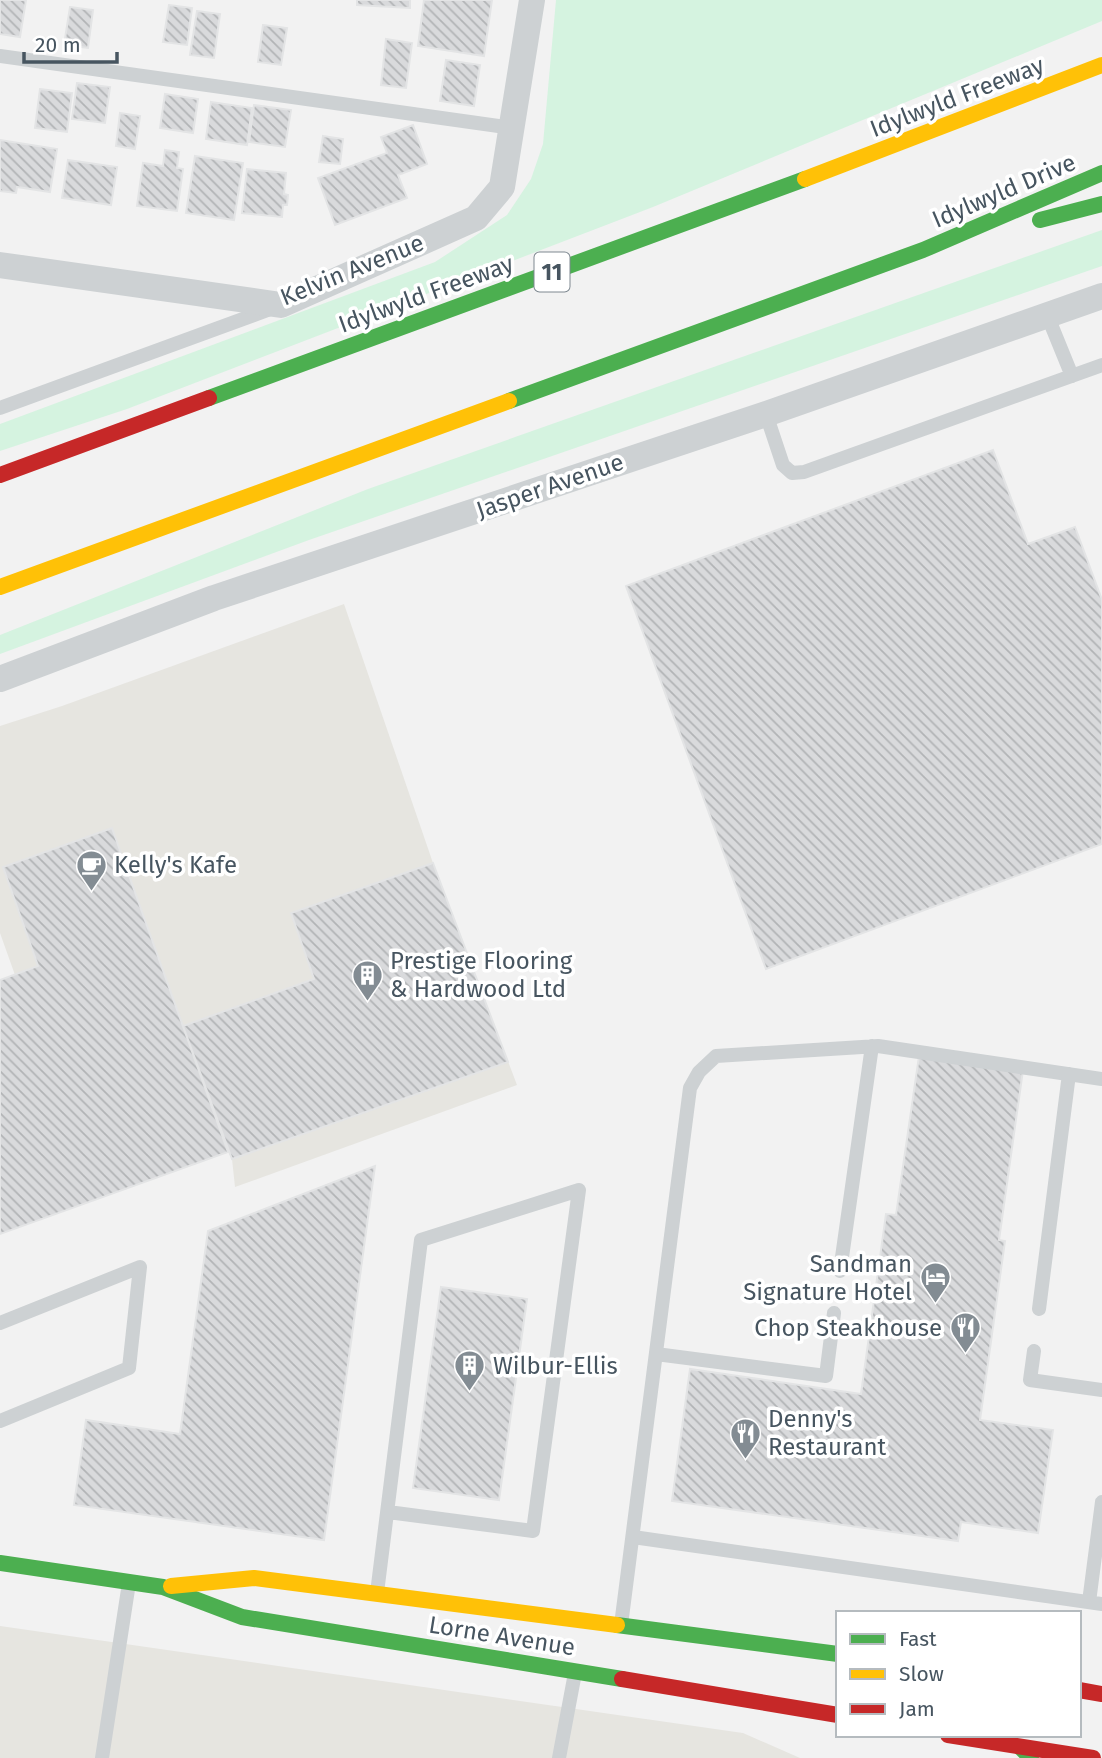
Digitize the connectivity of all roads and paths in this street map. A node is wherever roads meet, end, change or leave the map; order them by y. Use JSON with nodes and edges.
{"nodes":[{"id":1,"x":532,"y":0,"type":"edge"},
{"id":2,"x":0,"y":56,"type":"edge"},
{"id":3,"x":1102,"y":65,"type":"edge"},
{"id":4,"x":513,"y":128,"type":"junction"},
{"id":5,"x":1102,"y":173,"type":"edge"},
{"id":6,"x":1102,"y":204,"type":"edge"},
{"id":7,"x":923,"y":250,"type":"junction"},
{"id":8,"x":0,"y":265,"type":"edge"},
{"id":9,"x":1102,"y":296,"type":"edge"},
{"id":10,"x":281,"y":305,"type":"junction"},
{"id":11,"x":1048,"y":317,"type":"junction"},
{"id":12,"x":1102,"y":365,"type":"edge"},
{"id":13,"x":1072,"y":376,"type":"junction"},
{"id":14,"x":0,"y":408,"type":"edge"},
{"id":15,"x":766,"y":414,"type":"junction"},
{"id":16,"x":0,"y":475,"type":"edge"},
{"id":17,"x":0,"y":587,"type":"edge"},
{"id":18,"x":0,"y":679,"type":"edge"},
{"id":19,"x":872,"y":1046,"type":"junction"},
{"id":20,"x":1069,"y":1074,"type":"junction"},
{"id":21,"x":1102,"y":1079,"type":"edge"},
{"id":22,"x":841,"y":1271,"type":"dead end"},
{"id":23,"x":1039,"y":1309,"type":"dead end"},
{"id":24,"x":834,"y":1313,"type":"dead end"},
{"id":25,"x":0,"y":1323,"type":"edge"},
{"id":26,"x":1034,"y":1351,"type":"dead end"},
{"id":27,"x":656,"y":1354,"type":"junction"},
{"id":28,"x":1102,"y":1390,"type":"edge"},
{"id":29,"x":0,"y":1421,"type":"edge"},
{"id":30,"x":1102,"y":1502,"type":"edge"},
{"id":31,"x":388,"y":1512,"type":"junction"},
{"id":32,"x":633,"y":1536,"type":"junction"},
{"id":33,"x":0,"y":1563,"type":"edge"},
{"id":34,"x":129,"y":1581,"type":"junction"},
{"id":35,"x":163,"y":1587,"type":"junction"},
{"id":36,"x":377,"y":1594,"type":"junction"},
{"id":37,"x":1096,"y":1603,"type":"edge"},
{"id":38,"x":621,"y":1627,"type":"junction"},
{"id":39,"x":728,"y":1641,"type":"junction"},
{"id":40,"x":696,"y":1654,"type":"dead end"},
{"id":41,"x":836,"y":1654,"type":"edge"},
{"id":42,"x":595,"y":1661,"type":"dead end"},
{"id":43,"x":575,"y":1671,"type":"junction"},
{"id":44,"x":1081,"y":1690,"type":"edge"},
{"id":45,"x":1102,"y":1694,"type":"edge"},
{"id":46,"x":836,"y":1715,"type":"edge"},
{"id":47,"x":957,"y":1737,"type":"edge"},
{"id":48,"x":1025,"y":1753,"type":"edge"},
{"id":49,"x":102,"y":1758,"type":"edge"},
{"id":50,"x":559,"y":1758,"type":"edge"},
{"id":51,"x":1093,"y":1758,"type":"edge"}],
"edges":[{"from":1,"to":4,"type":"street","name":"Kelvin Avenue"},
{"from":2,"to":4,"type":"lane"},
{"from":3,"to":16,"type":"main road","name":"Idylwyld Freeway","number":"11"},
{"from":4,"to":10,"type":"street","name":"Kelvin Avenue"},
{"from":5,"to":7,"type":"main road","name":"Idylwyld Drive"},
{"from":6,"to":7,"type":"main road"},
{"from":7,"to":17,"type":"main road"},
{"from":8,"to":10,"type":"street","name":"Kelvin Avenue"},
{"from":9,"to":11,"type":"street","name":"Jasper Avenue"},
{"from":10,"to":14,"type":"lane"},
{"from":11,"to":13,"type":"lane"},
{"from":11,"to":15,"type":"street","name":"Jasper Avenue"},
{"from":12,"to":13,"type":"lane"},
{"from":13,"to":15,"type":"lane"},
{"from":15,"to":18,"type":"street","name":"Jasper Avenue"},
{"from":19,"to":20,"type":"lane"},
{"from":19,"to":22,"type":"lane"},
{"from":19,"to":27,"type":"lane"},
{"from":20,"to":21,"type":"lane"},
{"from":20,"to":23,"type":"lane"},
{"from":24,"to":27,"type":"lane"},
{"from":25,"to":29,"type":"lane"},
{"from":26,"to":28,"type":"lane"},
{"from":27,"to":32,"type":"lane"},
{"from":30,"to":37,"type":"lane"},
{"from":31,"to":31,"type":"lane"},
{"from":31,"to":36,"type":"lane"},
{"from":32,"to":37,"type":"lane"},
{"from":32,"to":38,"type":"lane"},
{"from":33,"to":34,"type":"main road","name":"Lorne Avenue"},
{"from":34,"to":35,"type":"main road","name":"Lorne Avenue"},
{"from":34,"to":49,"type":"lane"},
{"from":35,"to":36,"type":"main road","name":"Lorne Avenue"},
{"from":35,"to":43,"type":"main road","name":"Lorne Avenue"},
{"from":36,"to":38,"type":"main road","name":"Lorne Avenue"},
{"from":38,"to":39,"type":"main road","name":"Lorne Avenue"},
{"from":39,"to":40,"type":"main road"},
{"from":39,"to":41,"type":"main road","name":"Lorne Avenue"},
{"from":42,"to":43,"type":"main road"},
{"from":43,"to":46,"type":"main road","name":"Lorne Avenue"},
{"from":43,"to":50,"type":"lane"},
{"from":44,"to":45,"type":"main road"},
{"from":47,"to":48,"type":"main road"},
{"from":48,"to":51,"type":"main road"}]}
